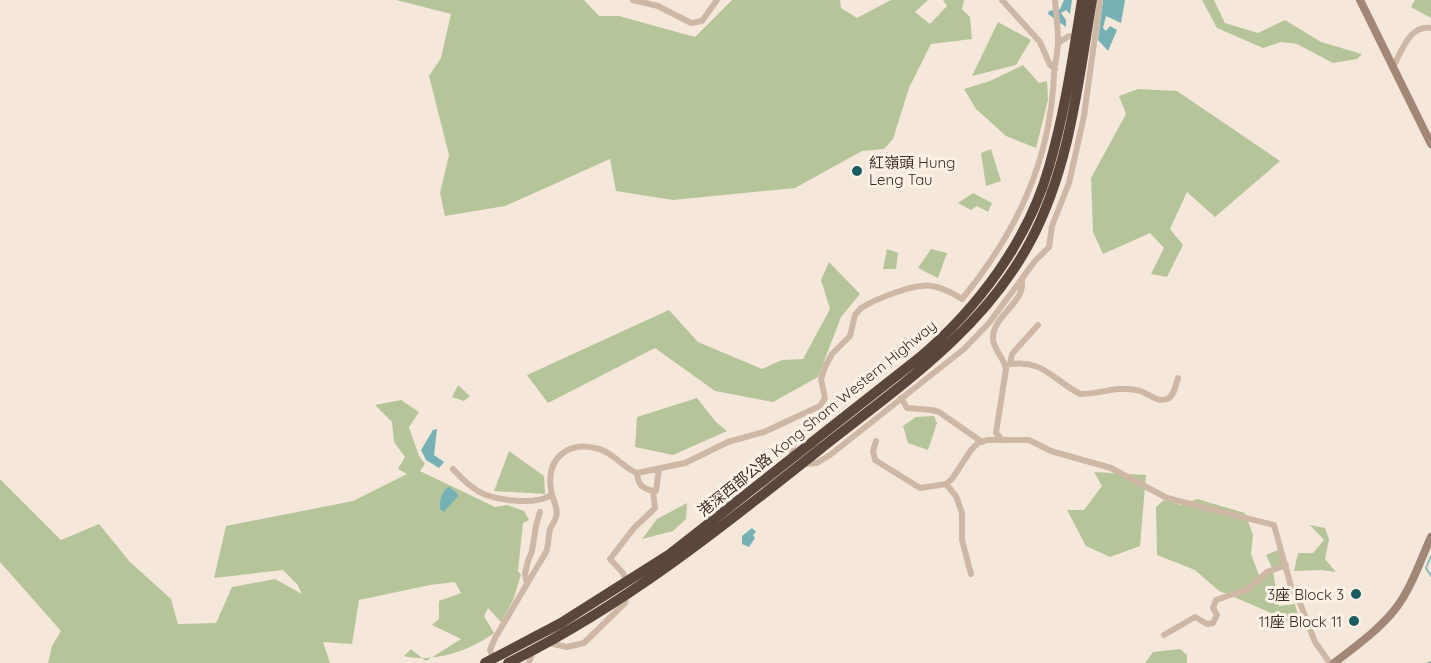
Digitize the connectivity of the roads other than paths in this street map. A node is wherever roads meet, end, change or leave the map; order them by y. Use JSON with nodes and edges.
{"nodes":[{"id":1,"x":633,"y":0,"type":"edge"},
{"id":2,"x":717,"y":0,"type":"edge"},
{"id":3,"x":1002,"y":0,"type":"edge"},
{"id":4,"x":1055,"y":0,"type":"edge"},
{"id":5,"x":1082,"y":0,"type":"edge"},
{"id":6,"x":1092,"y":0,"type":"edge"},
{"id":7,"x":1100,"y":0,"type":"edge"},
{"id":8,"x":1360,"y":0,"type":"edge"},
{"id":9,"x":1431,"y":28,"type":"edge"},
{"id":10,"x":1094,"y":42,"type":"junction"},
{"id":11,"x":1058,"y":43,"type":"junction"},
{"id":12,"x":1393,"y":67,"type":"junction"},
{"id":13,"x":1055,"y":69,"type":"junction"},
{"id":14,"x":1431,"y":144,"type":"edge"},
{"id":15,"x":1022,"y":281,"type":"junction"},
{"id":16,"x":1038,"y":325,"type":"dead end"},
{"id":17,"x":1007,"y":364,"type":"junction"},
{"id":18,"x":1178,"y":378,"type":"dead end"},
{"id":19,"x":901,"y":398,"type":"junction"},
{"id":20,"x":820,"y":406,"type":"junction"},
{"id":21,"x":1002,"y":440,"type":"junction"},
{"id":22,"x":876,"y":441,"type":"dead end"},
{"id":23,"x":982,"y":442,"type":"junction"},
{"id":24,"x":453,"y":469,"type":"dead end"},
{"id":25,"x":659,"y":469,"type":"junction"},
{"id":26,"x":637,"y":473,"type":"junction"},
{"id":27,"x":946,"y":484,"type":"junction"},
{"id":28,"x":653,"y":491,"type":"junction"},
{"id":29,"x":551,"y":495,"type":"junction"},
{"id":30,"x":540,"y":512,"type":"dead end"},
{"id":31,"x":1431,"y":537,"type":"edge"},
{"id":32,"x":1286,"y":565,"type":"junction"},
{"id":33,"x":971,"y":574,"type":"dead end"},
{"id":34,"x":527,"y":584,"type":"junction"},
{"id":35,"x":1164,"y":635,"type":"dead end"},
{"id":36,"x":485,"y":663,"type":"edge"},
{"id":37,"x":496,"y":663,"type":"edge"},
{"id":38,"x":508,"y":663,"type":"edge"},
{"id":39,"x":529,"y":663,"type":"edge"},
{"id":40,"x":1332,"y":663,"type":"edge"}],
"edges":[{"from":1,"to":2,"type":"street"},
{"from":3,"to":13,"type":"street"},
{"from":4,"to":11,"type":"street"},
{"from":5,"to":36,"type":"highway","name":"港深西部公路 Kong Sham Western Highway","bridge":true},
{"from":6,"to":38,"type":"highway","name":"港深西部公路 Kong Sham Western Highway","bridge":true},
{"from":7,"to":10,"type":"street"},
{"from":8,"to":12,"type":"street"},
{"from":9,"to":12,"type":"street"},
{"from":10,"to":11,"type":"street"},
{"from":10,"to":15,"type":"street"},
{"from":11,"to":13,"type":"street"},
{"from":12,"to":14,"type":"street"},
{"from":13,"to":20,"type":"street"},
{"from":15,"to":17,"type":"street"},
{"from":15,"to":19,"type":"street"},
{"from":16,"to":17,"type":"street"},
{"from":17,"to":18,"type":"street"},
{"from":17,"to":21,"type":"street"},
{"from":19,"to":20,"type":"street"},
{"from":19,"to":23,"type":"street"},
{"from":20,"to":25,"type":"street"},
{"from":21,"to":23,"type":"street"},
{"from":21,"to":32,"type":"street"},
{"from":22,"to":27,"type":"street"},
{"from":23,"to":27,"type":"street"},
{"from":24,"to":29,"type":"street"},
{"from":25,"to":26,"type":"street"},
{"from":25,"to":28,"type":"street"},
{"from":26,"to":28,"type":"street"},
{"from":26,"to":29,"type":"street"},
{"from":27,"to":33,"type":"street"},
{"from":28,"to":39,"type":"street"},
{"from":29,"to":34,"type":"street"},
{"from":30,"to":34,"type":"street"},
{"from":31,"to":40,"type":"street"},
{"from":32,"to":35,"type":"street"},
{"from":32,"to":40,"type":"street"},
{"from":34,"to":37,"type":"street"}]}
